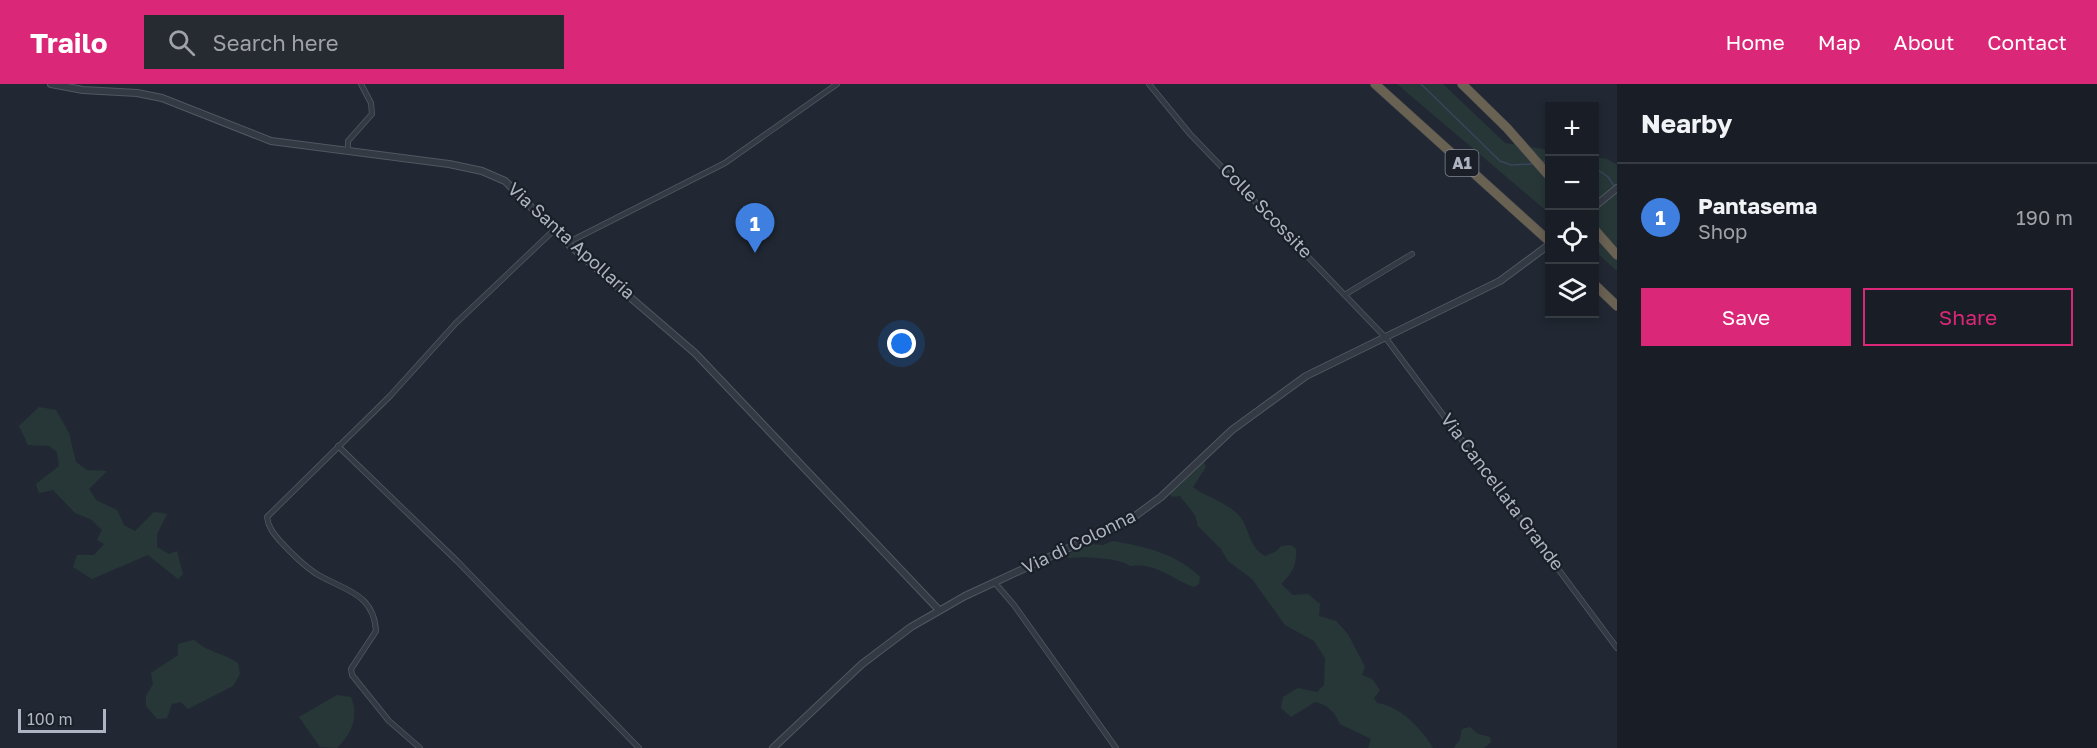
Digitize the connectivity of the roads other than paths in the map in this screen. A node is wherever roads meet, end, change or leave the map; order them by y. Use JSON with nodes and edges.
{"nodes":[{"id":1,"x":51,"y":84,"type":"edge"},
{"id":2,"x":361,"y":84,"type":"edge"},
{"id":3,"x":837,"y":84,"type":"edge"},
{"id":4,"x":1149,"y":84,"type":"edge"},
{"id":5,"x":1375,"y":84,"type":"edge"},
{"id":6,"x":1462,"y":84,"type":"edge"},
{"id":7,"x":348,"y":150,"type":"junction"},
{"id":8,"x":1545,"y":172,"type":"edge"},
{"id":9,"x":1617,"y":188,"type":"edge"},
{"id":10,"x":1599,"y":203,"type":"edge"},
{"id":11,"x":553,"y":231,"type":"junction"},
{"id":12,"x":1599,"y":235,"type":"edge"},
{"id":13,"x":1545,"y":238,"type":"edge"},
{"id":14,"x":567,"y":243,"type":"junction"},
{"id":15,"x":1545,"y":247,"type":"edge"},
{"id":16,"x":1412,"y":254,"type":"dead end"},
{"id":17,"x":1617,"y":255,"type":"edge"},
{"id":18,"x":1599,"y":289,"type":"edge"},
{"id":19,"x":1346,"y":294,"type":"junction"},
{"id":20,"x":1617,"y":306,"type":"edge"},
{"id":21,"x":1385,"y":337,"type":"junction"},
{"id":22,"x":338,"y":446,"type":"junction"},
{"id":23,"x":995,"y":583,"type":"junction"},
{"id":24,"x":939,"y":610,"type":"junction"},
{"id":25,"x":1617,"y":648,"type":"edge"},
{"id":26,"x":420,"y":748,"type":"edge"},
{"id":27,"x":639,"y":748,"type":"edge"},
{"id":28,"x":772,"y":748,"type":"edge"},
{"id":29,"x":1116,"y":748,"type":"edge"}],
"edges":[{"from":1,"to":7,"type":"street","name":"Via Santa Apollaria"},
{"from":2,"to":7,"type":"street"},
{"from":3,"to":14,"type":"street"},
{"from":4,"to":19,"type":"street","name":"Colle Scossite"},
{"from":5,"to":13,"type":"highway","number":"A1"},
{"from":6,"to":8,"type":"highway"},
{"from":7,"to":11,"type":"street","name":"Via Santa Apollaria"},
{"from":9,"to":10,"type":"street"},
{"from":11,"to":14,"type":"street","name":"Via Santa Apollaria"},
{"from":11,"to":22,"type":"street"},
{"from":12,"to":17,"type":"highway"},
{"from":14,"to":24,"type":"street","name":"Via Santa Apollaria"},
{"from":15,"to":21,"type":"street","name":"Via di Colonna"},
{"from":16,"to":19,"type":"street"},
{"from":18,"to":20,"type":"highway"},
{"from":19,"to":21,"type":"street","name":"Colle Scossite"},
{"from":21,"to":23,"type":"street","name":"Via di Colonna"},
{"from":21,"to":25,"type":"street","name":"Via Cancellata Grande"},
{"from":22,"to":26,"type":"street"},
{"from":22,"to":27,"type":"street"},
{"from":23,"to":24,"type":"street","name":"Via di Colonna"},
{"from":23,"to":29,"type":"street"},
{"from":24,"to":28,"type":"street","name":"Via di Colonna"}]}
